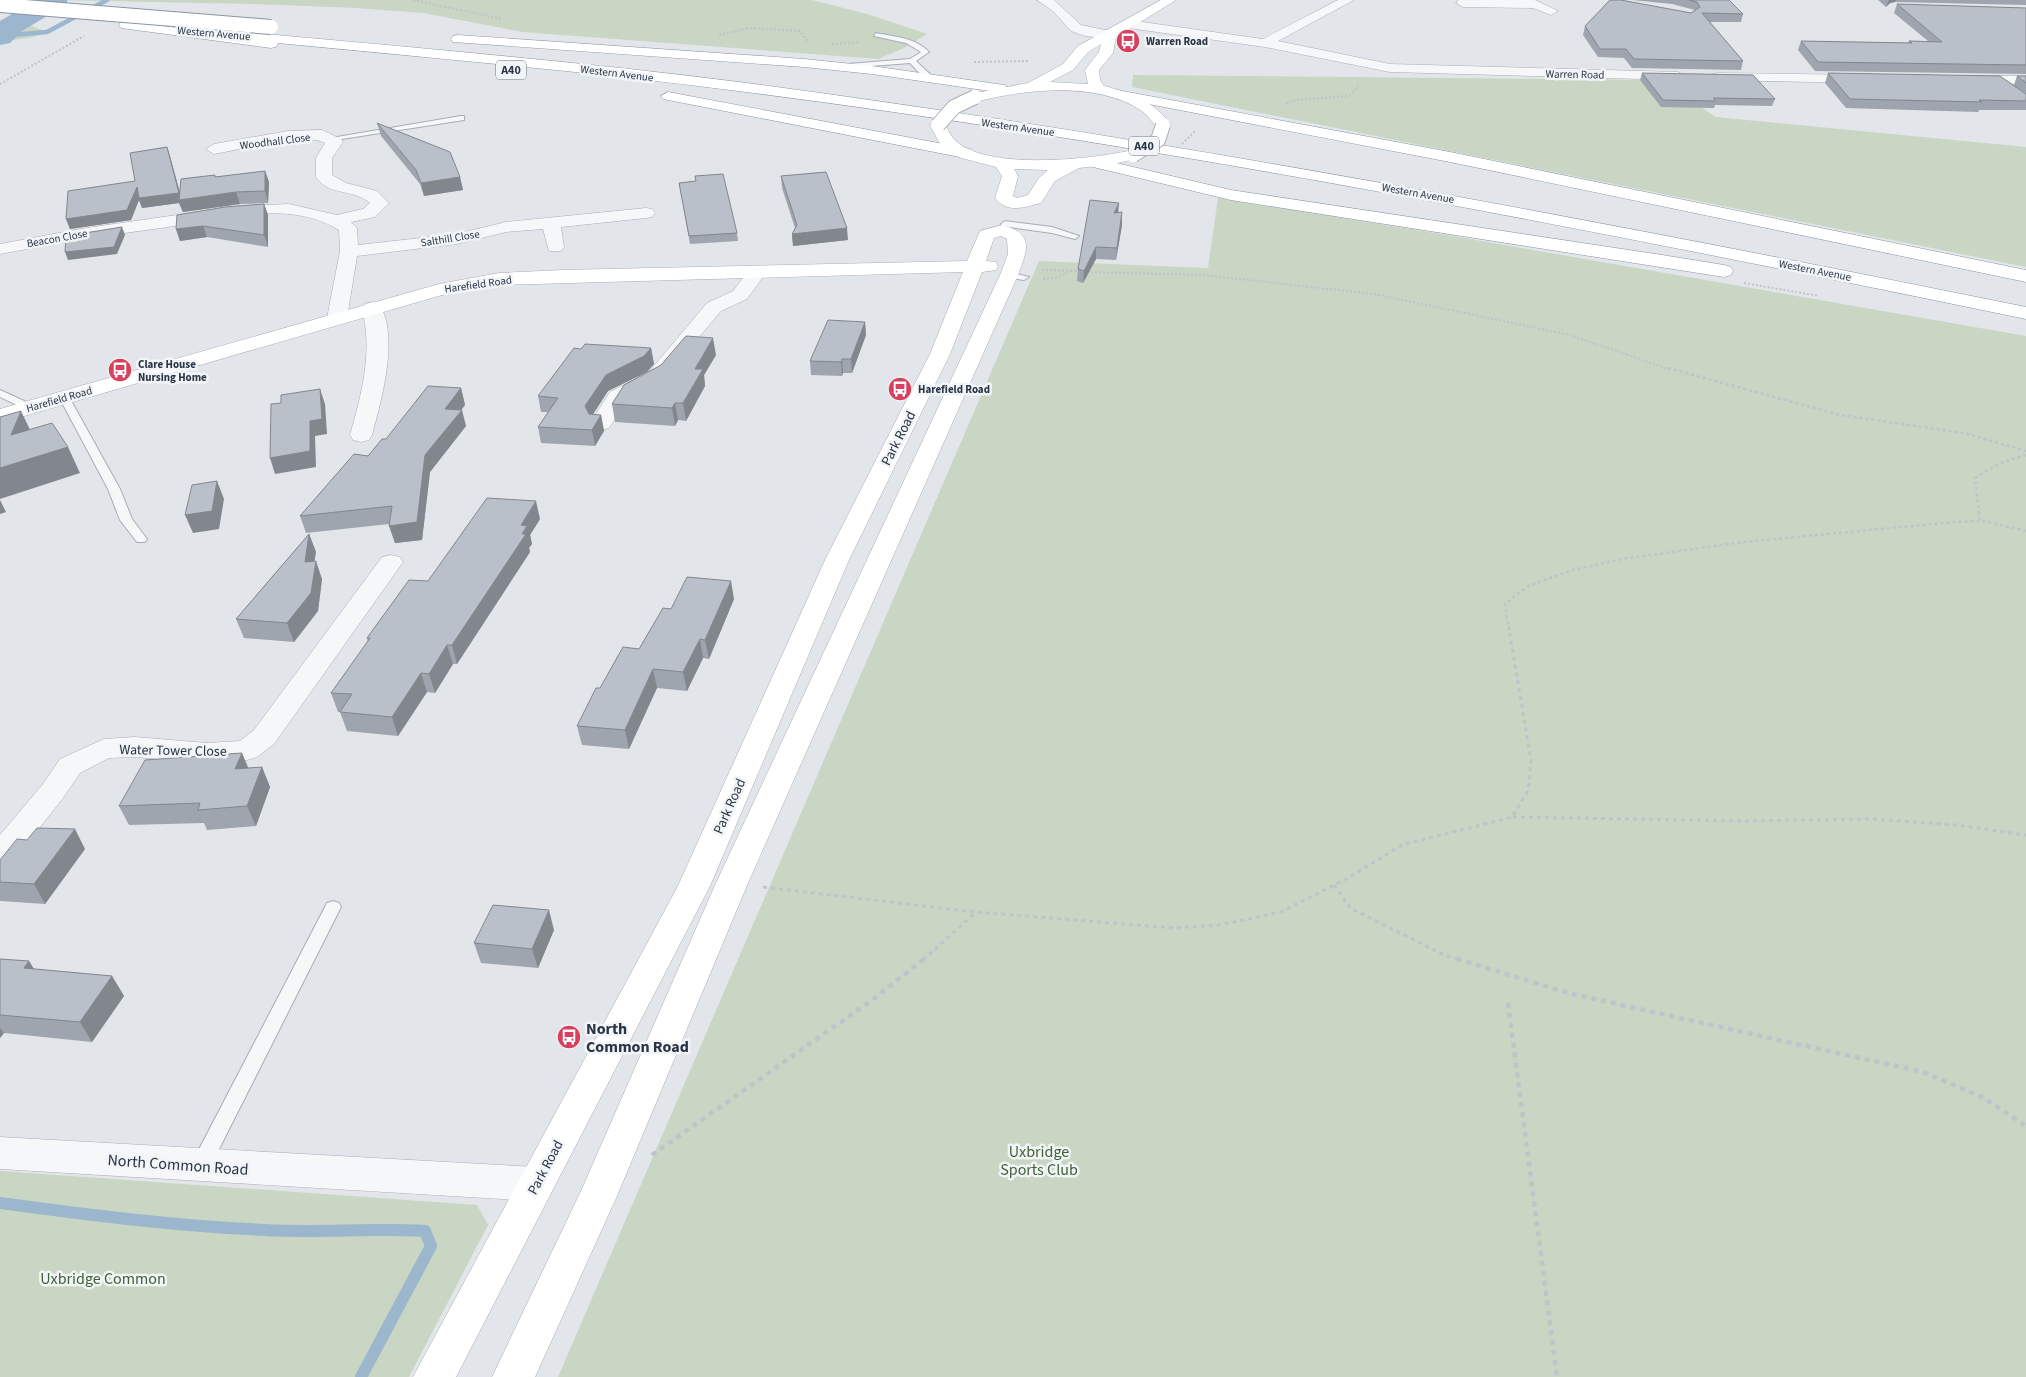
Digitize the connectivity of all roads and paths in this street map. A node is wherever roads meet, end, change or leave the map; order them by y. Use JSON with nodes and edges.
{"nodes":[{"id":1,"x":413,"y":0,"type":"edge"},
{"id":2,"x":1043,"y":0,"type":"edge"},
{"id":3,"x":1170,"y":0,"type":"edge"},
{"id":4,"x":1348,"y":0,"type":"edge"},
{"id":5,"x":1463,"y":3,"type":"dead end"},
{"id":6,"x":0,"y":5,"type":"edge"},
{"id":7,"x":1543,"y":5,"type":"edge"},
{"id":8,"x":0,"y":15,"type":"edge"},
{"id":9,"x":507,"y":20,"type":"dead end"},
{"id":10,"x":1128,"y":24,"type":"junction"},
{"id":11,"x":314,"y":30,"type":"junction"},
{"id":12,"x":364,"y":33,"type":"dead end"},
{"id":13,"x":87,"y":34,"type":"dead end"},
{"id":14,"x":876,"y":35,"type":"dead end"},
{"id":15,"x":1110,"y":35,"type":"junction"},
{"id":16,"x":711,"y":36,"type":"dead end"},
{"id":17,"x":443,"y":38,"type":"dead end"},
{"id":18,"x":249,"y":39,"type":"junction"},
{"id":19,"x":893,"y":39,"type":"junction"},
{"id":20,"x":809,"y":43,"type":"dead end"},
{"id":21,"x":1265,"y":43,"type":"junction"},
{"id":22,"x":830,"y":44,"type":"dead end"},
{"id":23,"x":925,"y":52,"type":"junction"},
{"id":24,"x":912,"y":61,"type":"junction"},
{"id":25,"x":1037,"y":61,"type":"dead end"},
{"id":26,"x":842,"y":67,"type":"junction"},
{"id":27,"x":1390,"y":68,"type":"junction"},
{"id":28,"x":930,"y":78,"type":"junction"},
{"id":29,"x":1879,"y":79,"type":"edge"},
{"id":30,"x":1958,"y":80,"type":"edge"},
{"id":31,"x":2026,"y":80,"type":"edge"},
{"id":32,"x":0,"y":84,"type":"edge"},
{"id":33,"x":1029,"y":86,"type":"junction"},
{"id":34,"x":628,"y":88,"type":"dead end"},
{"id":35,"x":1004,"y":89,"type":"junction"},
{"id":36,"x":1100,"y":91,"type":"junction"},
{"id":37,"x":657,"y":94,"type":"dead end"},
{"id":38,"x":1117,"y":94,"type":"junction"},
{"id":39,"x":460,"y":118,"type":"dead end"},
{"id":40,"x":1268,"y":122,"type":"junction"},
{"id":41,"x":329,"y":138,"type":"junction"},
{"id":42,"x":199,"y":140,"type":"dead end"},
{"id":43,"x":970,"y":154,"type":"junction"},
{"id":44,"x":1002,"y":162,"type":"junction"},
{"id":45,"x":1095,"y":164,"type":"junction"},
{"id":46,"x":1074,"y":165,"type":"junction"},
{"id":47,"x":1537,"y":199,"type":"dead end"},
{"id":48,"x":1014,"y":204,"type":"junction"},
{"id":49,"x":646,"y":213,"type":"dead end"},
{"id":50,"x":337,"y":220,"type":"junction"},
{"id":51,"x":551,"y":222,"type":"junction"},
{"id":52,"x":1007,"y":231,"type":"junction"},
{"id":53,"x":1075,"y":236,"type":"dead end"},
{"id":54,"x":555,"y":247,"type":"dead end"},
{"id":55,"x":0,"y":249,"type":"edge"},
{"id":56,"x":348,"y":251,"type":"junction"},
{"id":57,"x":974,"y":268,"type":"junction"},
{"id":58,"x":1071,"y":271,"type":"junction"},
{"id":59,"x":756,"y":274,"type":"junction"},
{"id":60,"x":1023,"y":274,"type":"junction"},
{"id":61,"x":1741,"y":274,"type":"dead end"},
{"id":62,"x":2026,"y":276,"type":"edge"},
{"id":63,"x":1760,"y":277,"type":"dead end"},
{"id":64,"x":372,"y":308,"type":"junction"},
{"id":65,"x":2026,"y":313,"type":"edge"},
{"id":66,"x":337,"y":318,"type":"junction"},
{"id":67,"x":2026,"y":324,"type":"edge"},
{"id":68,"x":0,"y":393,"type":"edge"},
{"id":69,"x":64,"y":397,"type":"junction"},
{"id":70,"x":29,"y":407,"type":"junction"},
{"id":71,"x":0,"y":416,"type":"edge"},
{"id":72,"x":601,"y":423,"type":"edge"},
{"id":73,"x":361,"y":435,"type":"dead end"},
{"id":74,"x":2026,"y":451,"type":"edge"},
{"id":75,"x":2026,"y":455,"type":"edge"},
{"id":76,"x":1980,"y":520,"type":"junction"},
{"id":77,"x":2026,"y":532,"type":"edge"},
{"id":78,"x":141,"y":540,"type":"dead end"},
{"id":79,"x":391,"y":562,"type":"dead end"},
{"id":80,"x":1512,"y":818,"type":"junction"},
{"id":81,"x":2026,"y":835,"type":"edge"},
{"id":82,"x":0,"y":856,"type":"edge"},
{"id":83,"x":732,"y":882,"type":"junction"},
{"id":84,"x":1334,"y":885,"type":"junction"},
{"id":85,"x":333,"y":907,"type":"dead end"},
{"id":86,"x":975,"y":912,"type":"junction"},
{"id":87,"x":1508,"y":1004,"type":"dead end"},
{"id":88,"x":2026,"y":1126,"type":"edge"},
{"id":89,"x":0,"y":1152,"type":"edge"},
{"id":90,"x":644,"y":1160,"type":"dead end"},
{"id":91,"x":201,"y":1166,"type":"junction"},
{"id":92,"x":536,"y":1184,"type":"junction"},
{"id":93,"x":434,"y":1377,"type":"edge"},
{"id":94,"x":512,"y":1377,"type":"edge"},
{"id":95,"x":1557,"y":1377,"type":"edge"}],
"edges":[{"from":1,"to":9,"type":"path"},
{"from":2,"to":15,"type":"street"},
{"from":3,"to":10,"type":"main road"},
{"from":4,"to":21,"type":"street"},
{"from":5,"to":7,"type":"street"},
{"from":6,"to":11,"type":"main road","name":"Western Avenue","number":"A40","bridge":true},
{"from":8,"to":18,"type":"main road","number":"A40"},
{"from":10,"to":15,"type":"main road"},
{"from":10,"to":21,"type":"street","name":"Warren Road"},
{"from":11,"to":12,"type":"main road"},
{"from":11,"to":47,"type":"main road","name":"Western Avenue","number":"A40"},
{"from":13,"to":32,"type":"path"},
{"from":14,"to":19,"type":"lane"},
{"from":15,"to":33,"type":"main road"},
{"from":15,"to":36,"type":"main road"},
{"from":16,"to":20,"type":"path"},
{"from":17,"to":26,"type":"main road"},
{"from":18,"to":34,"type":"main road","number":"A40"},
{"from":18,"to":65,"type":"main road","name":"Western Avenue","number":"A40"},
{"from":19,"to":22,"type":"path"},
{"from":19,"to":23,"type":"lane"},
{"from":21,"to":27,"type":"street","name":"Warren Road"},
{"from":23,"to":24,"type":"lane"},
{"from":23,"to":25,"type":"path"},
{"from":24,"to":26,"type":"lane"},
{"from":24,"to":28,"type":"lane"},
{"from":26,"to":28,"type":"main road"},
{"from":27,"to":29,"type":"street","name":"Warren Road"},
{"from":27,"to":40,"type":"path"},
{"from":28,"to":35,"type":"main road"},
{"from":30,"to":31,"type":"street"},
{"from":33,"to":35,"type":"main road"},
{"from":33,"to":36,"type":"main road"},
{"from":35,"to":43,"type":"main road","bridge":true},
{"from":36,"to":38,"type":"main road"},
{"from":37,"to":43,"type":"main road"},
{"from":38,"to":40,"type":"main road"},
{"from":38,"to":45,"type":"main road","bridge":true},
{"from":39,"to":41,"type":"lane"},
{"from":40,"to":62,"type":"main road"},
{"from":41,"to":42,"type":"street","name":"Woodhall Close"},
{"from":41,"to":50,"type":"street","name":"Woodhall Close"},
{"from":43,"to":44,"type":"main road"},
{"from":44,"to":46,"type":"main road"},
{"from":44,"to":48,"type":"main road"},
{"from":45,"to":46,"type":"main road"},
{"from":45,"to":61,"type":"main road"},
{"from":46,"to":48,"type":"main road"},
{"from":48,"to":52,"type":"main road"},
{"from":49,"to":51,"type":"street","name":"Salthill Close"},
{"from":50,"to":55,"type":"street","name":"Beacon Close"},
{"from":50,"to":56,"type":"street"},
{"from":51,"to":54,"type":"street"},
{"from":51,"to":56,"type":"street","name":"Salthill Close"},
{"from":52,"to":53,"type":"lane"},
{"from":52,"to":57,"type":"main road"},
{"from":52,"to":60,"type":"main road"},
{"from":56,"to":66,"type":"street"},
{"from":57,"to":59,"type":"main road","name":"Harefield Road"},
{"from":57,"to":92,"type":"main road","name":"Park Road"},
{"from":58,"to":60,"type":"path"},
{"from":58,"to":60,"type":"path"},
{"from":58,"to":74,"type":"path"},
{"from":59,"to":64,"type":"main road","name":"Harefield Road"},
{"from":59,"to":72,"type":"street"},
{"from":60,"to":83,"type":"main road"},
{"from":63,"to":67,"type":"main road"},
{"from":64,"to":66,"type":"main road","name":"Harefield Road"},
{"from":64,"to":73,"type":"street"},
{"from":66,"to":69,"type":"main road","name":"Harefield Road"},
{"from":68,"to":70,"type":"lane"},
{"from":69,"to":70,"type":"main road","name":"Harefield Road"},
{"from":69,"to":78,"type":"lane"},
{"from":70,"to":71,"type":"main road","name":"Harefield Road"},
{"from":75,"to":76,"type":"path"},
{"from":76,"to":77,"type":"path"},
{"from":76,"to":80,"type":"path"},
{"from":79,"to":82,"type":"street","name":"Water Tower Close"},
{"from":80,"to":81,"type":"path"},
{"from":80,"to":84,"type":"path"},
{"from":83,"to":86,"type":"path"},
{"from":83,"to":94,"type":"main road"},
{"from":84,"to":86,"type":"path"},
{"from":84,"to":88,"type":"path"},
{"from":85,"to":91,"type":"lane"},
{"from":86,"to":90,"type":"path"},
{"from":87,"to":95,"type":"path"},
{"from":89,"to":91,"type":"street","name":"North Common Road"},
{"from":91,"to":92,"type":"street","name":"North Common Road"},
{"from":92,"to":93,"type":"main road","name":"Park Road"}]}
